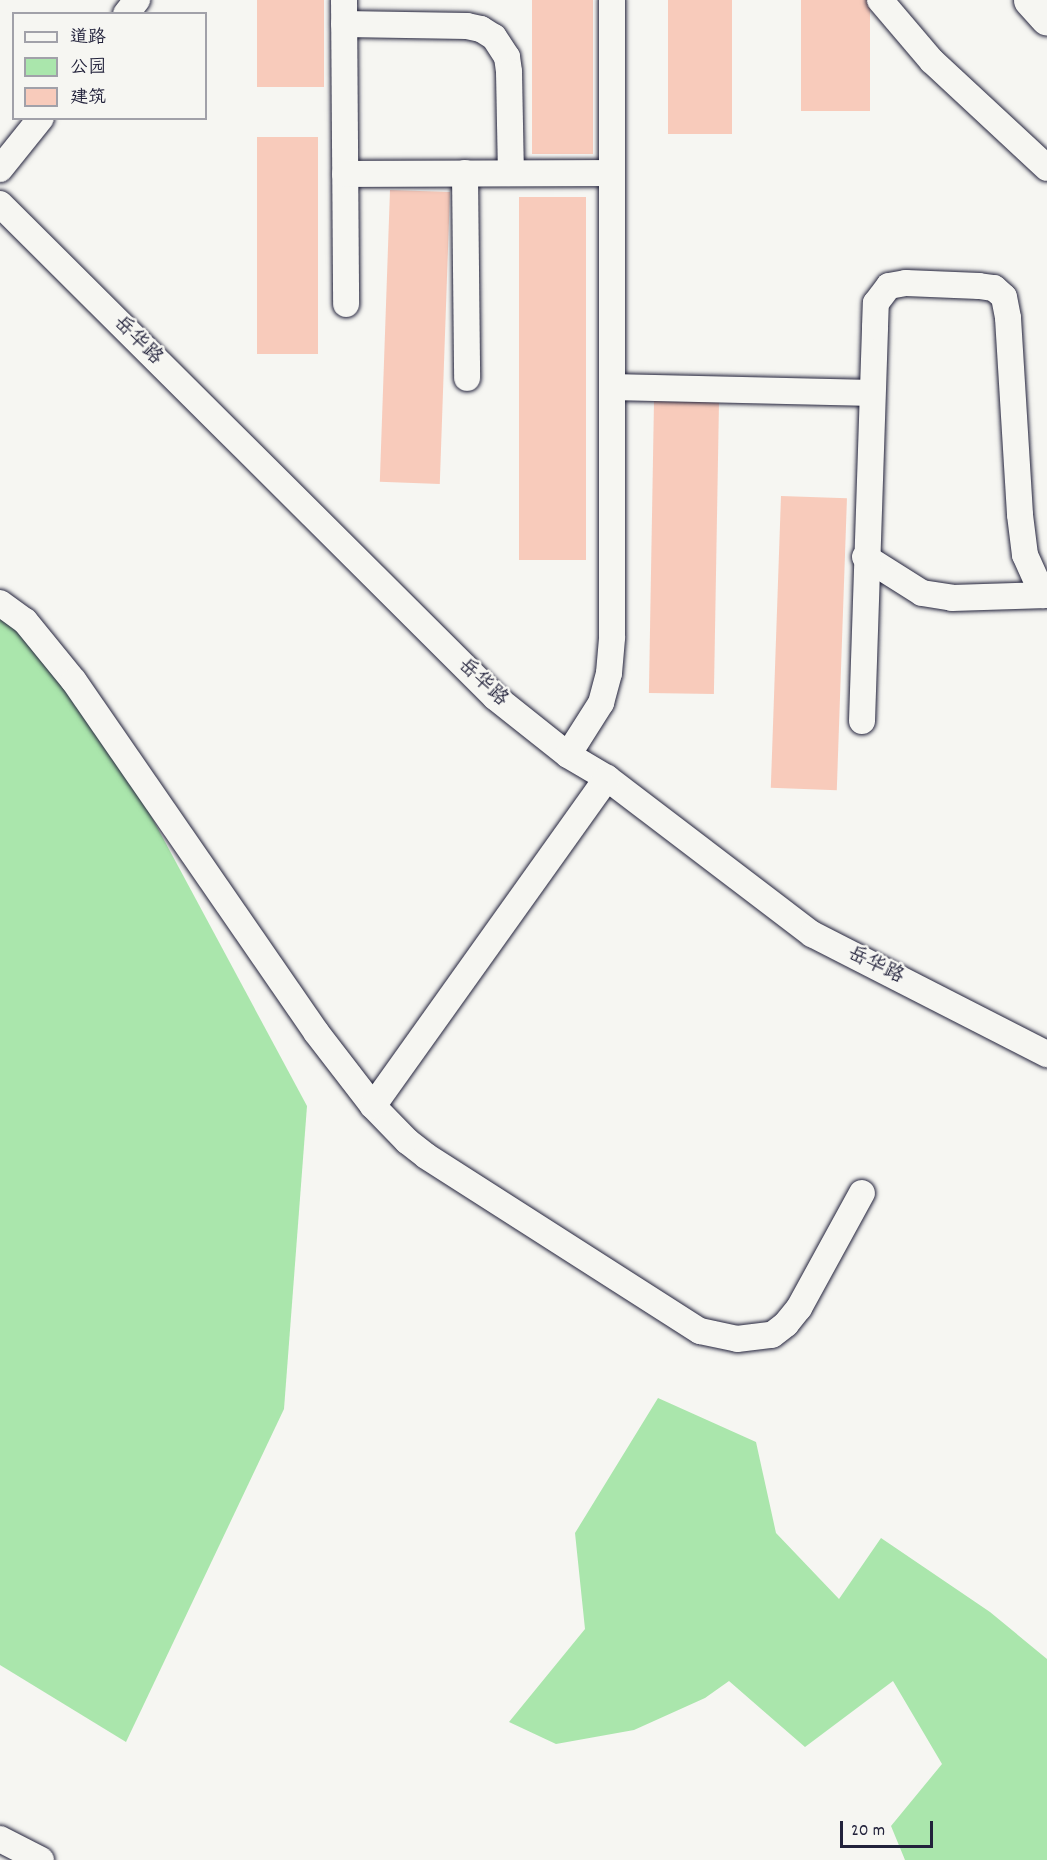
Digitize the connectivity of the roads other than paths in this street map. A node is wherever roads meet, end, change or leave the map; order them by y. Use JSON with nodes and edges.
{"nodes":[{"id":1,"x":612,"y":0,"type":"edge"},
{"id":2,"x":880,"y":0,"type":"edge"},
{"id":3,"x":1030,"y":0,"type":"edge"},
{"id":4,"x":344,"y":12,"type":"edge"},
{"id":5,"x":1047,"y":19,"type":"edge"},
{"id":6,"x":39,"y":120,"type":"edge"},
{"id":7,"x":1047,"y":168,"type":"edge"},
{"id":8,"x":0,"y":169,"type":"edge"},
{"id":9,"x":610,"y":172,"type":"junction"},
{"id":10,"x":465,"y":173,"type":"junction"},
{"id":11,"x":511,"y":173,"type":"junction"},
{"id":12,"x":345,"y":174,"type":"junction"},
{"id":13,"x":0,"y":204,"type":"edge"},
{"id":14,"x":346,"y":304,"type":"dead end"},
{"id":15,"x":467,"y":378,"type":"dead end"},
{"id":16,"x":613,"y":387,"type":"junction"},
{"id":17,"x":872,"y":393,"type":"junction"},
{"id":18,"x":865,"y":557,"type":"junction"},
{"id":19,"x":1045,"y":595,"type":"edge"},
{"id":20,"x":0,"y":603,"type":"edge"},
{"id":21,"x":862,"y":722,"type":"dead end"},
{"id":22,"x":568,"y":755,"type":"junction"},
{"id":23,"x":607,"y":778,"type":"junction"},
{"id":24,"x":1047,"y":1054,"type":"edge"},
{"id":25,"x":373,"y":1106,"type":"junction"},
{"id":26,"x":862,"y":1193,"type":"dead end"},
{"id":27,"x":0,"y":1839,"type":"edge"},
{"id":28,"x":41,"y":1860,"type":"edge"}],
"edges":[{"from":1,"to":9,"type":"street"},
{"from":2,"to":7,"type":"street"},
{"from":3,"to":5,"type":"main road"},
{"from":4,"to":11,"type":"street"},
{"from":4,"to":12,"type":"street"},
{"from":6,"to":8,"type":"street"},
{"from":9,"to":11,"type":"street"},
{"from":9,"to":16,"type":"street"},
{"from":10,"to":11,"type":"street"},
{"from":10,"to":12,"type":"street"},
{"from":10,"to":15,"type":"street"},
{"from":12,"to":14,"type":"street"},
{"from":13,"to":22,"type":"street","name":"岳华路"},
{"from":16,"to":17,"type":"street"},
{"from":16,"to":22,"type":"street"},
{"from":17,"to":18,"type":"street"},
{"from":17,"to":19,"type":"street"},
{"from":18,"to":19,"type":"street"},
{"from":18,"to":21,"type":"street"},
{"from":20,"to":25,"type":"street"},
{"from":22,"to":23,"type":"street","name":"岳华路"},
{"from":23,"to":24,"type":"street","name":"岳华路"},
{"from":23,"to":25,"type":"street"},
{"from":25,"to":26,"type":"street"},
{"from":27,"to":28,"type":"street"}]}
